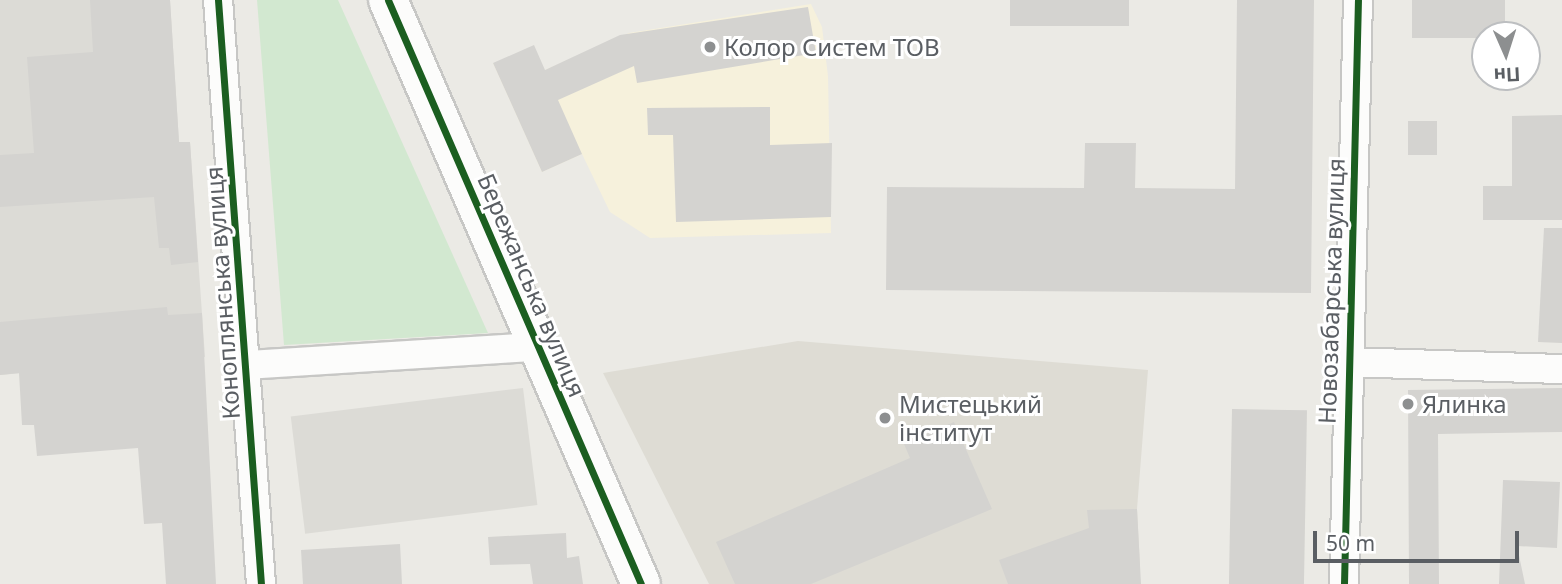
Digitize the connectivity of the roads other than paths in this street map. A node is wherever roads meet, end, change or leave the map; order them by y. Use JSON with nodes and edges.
{"nodes":[{"id":1,"x":218,"y":0,"type":"edge"},
{"id":2,"x":388,"y":0,"type":"edge"},
{"id":3,"x":1358,"y":0,"type":"edge"},
{"id":4,"x":537,"y":347,"type":"junction"},
{"id":5,"x":1348,"y":362,"type":"junction"},
{"id":6,"x":247,"y":365,"type":"junction"},
{"id":7,"x":1562,"y":369,"type":"edge"},
{"id":8,"x":261,"y":584,"type":"edge"},
{"id":9,"x":641,"y":584,"type":"edge"},
{"id":10,"x":1344,"y":584,"type":"edge"}],
"edges":[{"from":1,"to":6,"type":"street","name":"Коноплянська вулиця"},
{"from":2,"to":4,"type":"street","name":"Бережанська вулиця"},
{"from":3,"to":5,"type":"street","name":"Новозабарська вулиця"},
{"from":4,"to":6,"type":"street"},
{"from":4,"to":9,"type":"street","name":"Бережанська вулиця"},
{"from":5,"to":7,"type":"street"},
{"from":5,"to":10,"type":"street","name":"Новозабарська вулиця"},
{"from":6,"to":8,"type":"street","name":"Коноплянська вулиця"}]}
